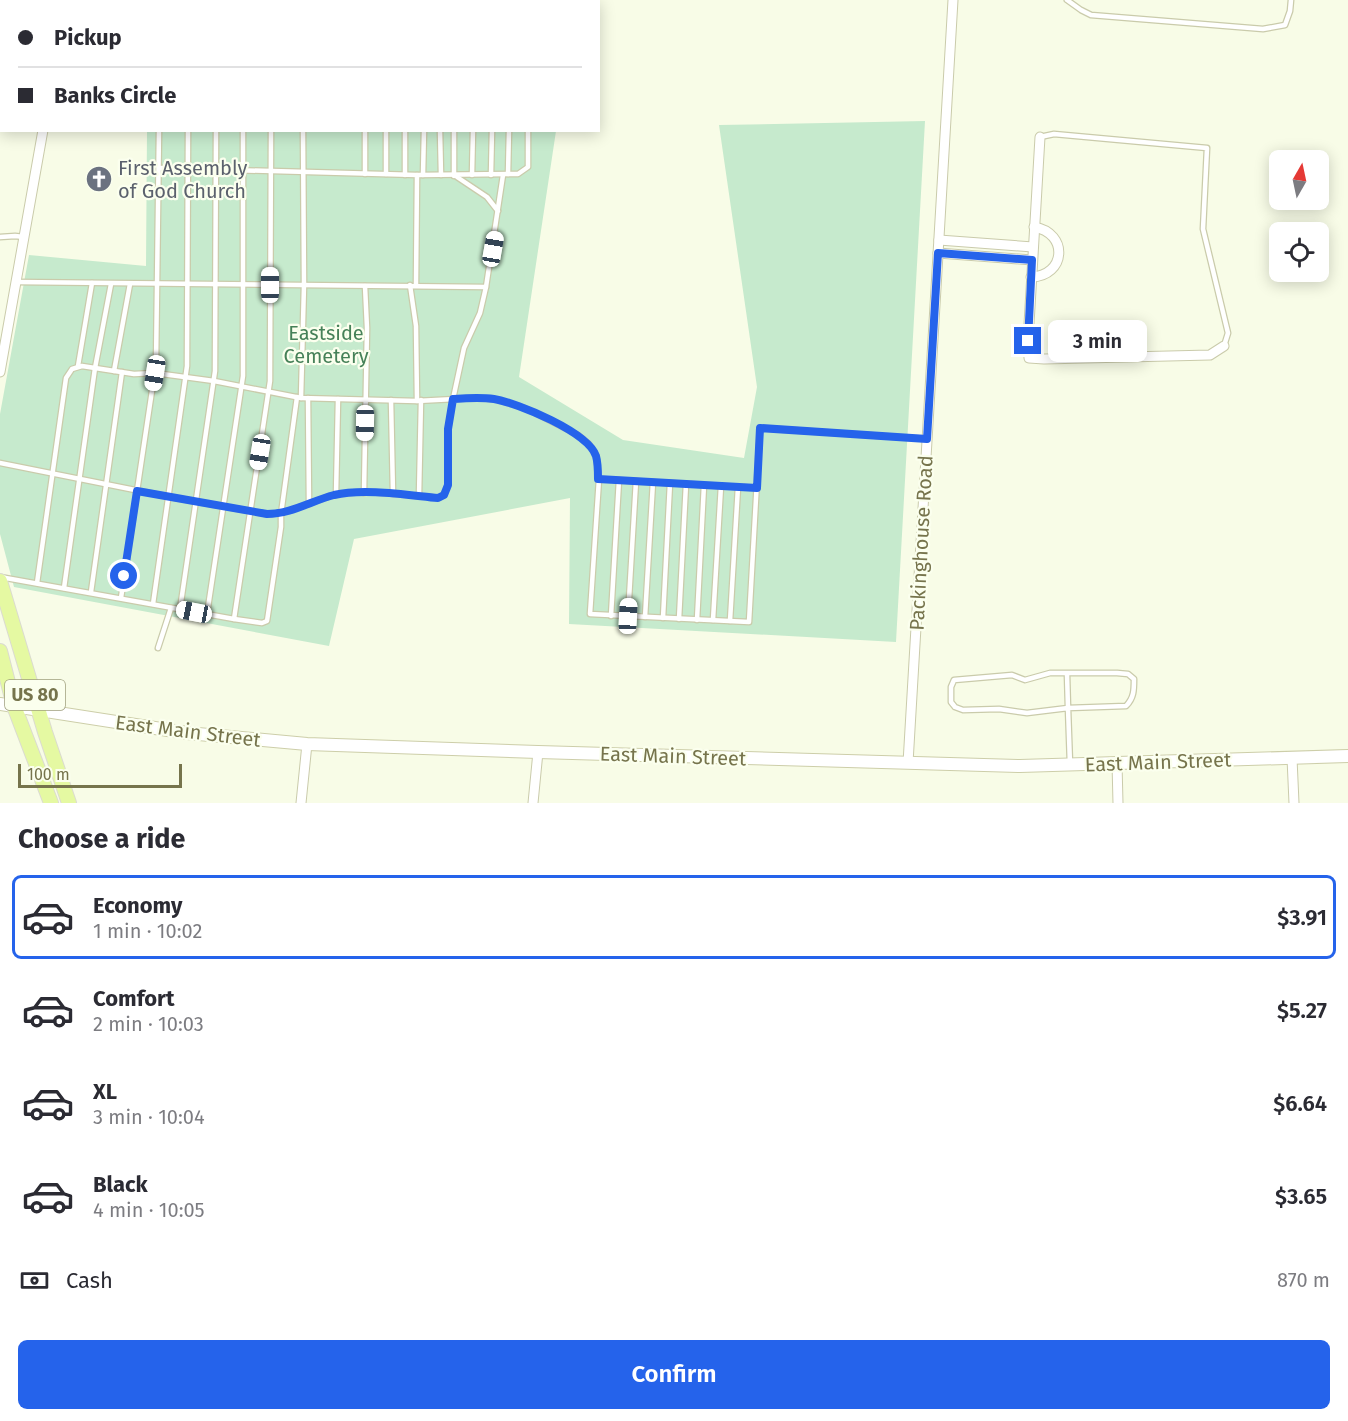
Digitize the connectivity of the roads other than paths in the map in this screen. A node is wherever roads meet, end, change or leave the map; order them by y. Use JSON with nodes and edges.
{"nodes":[{"id":1,"x":953,"y":0,"type":"edge"},
{"id":2,"x":1067,"y":0,"type":"edge"},
{"id":3,"x":1291,"y":0,"type":"edge"},
{"id":4,"x":43,"y":132,"type":"edge"},
{"id":5,"x":159,"y":132,"type":"edge"},
{"id":6,"x":188,"y":132,"type":"edge"},
{"id":7,"x":216,"y":132,"type":"edge"},
{"id":8,"x":243,"y":132,"type":"edge"},
{"id":9,"x":271,"y":132,"type":"edge"},
{"id":10,"x":303,"y":132,"type":"edge"},
{"id":11,"x":365,"y":132,"type":"edge"},
{"id":12,"x":386,"y":132,"type":"edge"},
{"id":13,"x":405,"y":132,"type":"edge"},
{"id":14,"x":424,"y":132,"type":"edge"},
{"id":15,"x":440,"y":132,"type":"edge"},
{"id":16,"x":454,"y":132,"type":"edge"},
{"id":17,"x":473,"y":132,"type":"edge"},
{"id":18,"x":492,"y":132,"type":"edge"},
{"id":19,"x":509,"y":132,"type":"edge"},
{"id":20,"x":528,"y":132,"type":"edge"},
{"id":21,"x":1040,"y":137,"type":"joint"},
{"id":22,"x":159,"y":168,"type":"junction"},
{"id":23,"x":188,"y":169,"type":"junction"},
{"id":24,"x":216,"y":169,"type":"junction"},
{"id":25,"x":243,"y":170,"type":"junction"},
{"id":26,"x":270,"y":171,"type":"junction"},
{"id":27,"x":304,"y":173,"type":"junction"},
{"id":28,"x":365,"y":174,"type":"junction"},
{"id":29,"x":386,"y":174,"type":"junction"},
{"id":30,"x":506,"y":174,"type":"junction"},
{"id":31,"x":405,"y":175,"type":"junction"},
{"id":32,"x":417,"y":175,"type":"junction"},
{"id":33,"x":423,"y":175,"type":"junction"},
{"id":34,"x":491,"y":175,"type":"junction"},
{"id":35,"x":441,"y":176,"type":"junction"},
{"id":36,"x":454,"y":176,"type":"junction"},
{"id":37,"x":472,"y":176,"type":"junction"},
{"id":38,"x":499,"y":212,"type":"junction"},
{"id":39,"x":1034,"y":227,"type":"junction"},
{"id":40,"x":0,"y":237,"type":"edge"},
{"id":41,"x":25,"y":238,"type":"junction"},
{"id":42,"x":939,"y":240,"type":"junction"},
{"id":43,"x":1033,"y":248,"type":"junction"},
{"id":44,"x":938,"y":253,"type":"junction"},
{"id":45,"x":1032,"y":260,"type":"junction"},
{"id":46,"x":1031,"y":277,"type":"junction"},
{"id":47,"x":16,"y":282,"type":"junction"},
{"id":48,"x":92,"y":283,"type":"junction"},
{"id":49,"x":111,"y":284,"type":"junction"},
{"id":50,"x":130,"y":284,"type":"junction"},
{"id":51,"x":158,"y":284,"type":"junction"},
{"id":52,"x":187,"y":284,"type":"junction"},
{"id":53,"x":215,"y":284,"type":"junction"},
{"id":54,"x":243,"y":285,"type":"junction"},
{"id":55,"x":270,"y":285,"type":"junction"},
{"id":56,"x":304,"y":285,"type":"junction"},
{"id":57,"x":413,"y":285,"type":"junction"},
{"id":58,"x":365,"y":286,"type":"junction"},
{"id":59,"x":486,"y":287,"type":"junction"},
{"id":60,"x":1224,"y":346,"type":"joint"},
{"id":61,"x":78,"y":366,"type":"junction"},
{"id":62,"x":95,"y":368,"type":"junction"},
{"id":63,"x":114,"y":371,"type":"junction"},
{"id":64,"x":0,"y":372,"type":"edge"},
{"id":65,"x":122,"y":372,"type":"junction"},
{"id":66,"x":155,"y":373,"type":"junction"},
{"id":67,"x":186,"y":377,"type":"junction"},
{"id":68,"x":214,"y":381,"type":"junction"},
{"id":69,"x":241,"y":386,"type":"junction"},
{"id":70,"x":269,"y":392,"type":"junction"},
{"id":71,"x":299,"y":398,"type":"junction"},
{"id":72,"x":308,"y":398,"type":"junction"},
{"id":73,"x":338,"y":399,"type":"junction"},
{"id":74,"x":453,"y":399,"type":"junction"},
{"id":75,"x":366,"y":400,"type":"junction"},
{"id":76,"x":391,"y":400,"type":"junction"},
{"id":77,"x":419,"y":401,"type":"junction"},
{"id":78,"x":927,"y":439,"type":"junction"},
{"id":79,"x":0,"y":464,"type":"edge"},
{"id":80,"x":52,"y":474,"type":"junction"},
{"id":81,"x":79,"y":479,"type":"junction"},
{"id":82,"x":598,"y":479,"type":"junction"},
{"id":83,"x":619,"y":480,"type":"junction"},
{"id":84,"x":636,"y":481,"type":"junction"},
{"id":85,"x":653,"y":482,"type":"junction"},
{"id":86,"x":670,"y":483,"type":"junction"},
{"id":87,"x":106,"y":484,"type":"junction"},
{"id":88,"x":686,"y":484,"type":"junction"},
{"id":89,"x":704,"y":485,"type":"junction"},
{"id":90,"x":721,"y":486,"type":"junction"},
{"id":91,"x":738,"y":487,"type":"junction"},
{"id":92,"x":757,"y":488,"type":"junction"},
{"id":93,"x":137,"y":491,"type":"junction"},
{"id":94,"x":364,"y":493,"type":"junction"},
{"id":95,"x":393,"y":494,"type":"junction"},
{"id":96,"x":336,"y":495,"type":"junction"},
{"id":97,"x":419,"y":496,"type":"junction"},
{"id":98,"x":170,"y":497,"type":"junction"},
{"id":99,"x":196,"y":502,"type":"junction"},
{"id":100,"x":309,"y":504,"type":"junction"},
{"id":101,"x":224,"y":507,"type":"junction"},
{"id":102,"x":250,"y":512,"type":"junction"},
{"id":103,"x":281,"y":514,"type":"junction"},
{"id":104,"x":0,"y":579,"type":"edge"},
{"id":105,"x":37,"y":583,"type":"junction"},
{"id":106,"x":64,"y":588,"type":"junction"},
{"id":107,"x":90,"y":592,"type":"junction"},
{"id":108,"x":121,"y":598,"type":"junction"},
{"id":109,"x":153,"y":604,"type":"junction"},
{"id":110,"x":171,"y":608,"type":"junction"},
{"id":111,"x":180,"y":609,"type":"junction"},
{"id":112,"x":207,"y":614,"type":"junction"},
{"id":113,"x":611,"y":616,"type":"junction"},
{"id":114,"x":628,"y":616,"type":"junction"},
{"id":115,"x":645,"y":617,"type":"junction"},
{"id":116,"x":663,"y":618,"type":"junction"},
{"id":117,"x":234,"y":619,"type":"junction"},
{"id":118,"x":679,"y":619,"type":"junction"},
{"id":119,"x":697,"y":620,"type":"junction"},
{"id":120,"x":713,"y":620,"type":"junction"},
{"id":121,"x":730,"y":621,"type":"junction"},
{"id":122,"x":158,"y":648,"type":"dead end"},
{"id":123,"x":0,"y":651,"type":"edge"},
{"id":124,"x":1067,"y":674,"type":"junction"},
{"id":125,"x":0,"y":704,"type":"edge"},
{"id":126,"x":15,"y":706,"type":"junction"},
{"id":127,"x":1068,"y":708,"type":"junction"},
{"id":128,"x":39,"y":711,"type":"junction"},
{"id":129,"x":307,"y":744,"type":"junction"},
{"id":130,"x":538,"y":753,"type":"junction"},
{"id":131,"x":1348,"y":756,"type":"edge"},
{"id":132,"x":1292,"y":758,"type":"junction"},
{"id":133,"x":908,"y":763,"type":"junction"},
{"id":134,"x":1117,"y":763,"type":"junction"},
{"id":135,"x":1070,"y":764,"type":"junction"},
{"id":136,"x":51,"y":803,"type":"edge"},
{"id":137,"x":69,"y":803,"type":"edge"},
{"id":138,"x":301,"y":803,"type":"edge"},
{"id":139,"x":533,"y":803,"type":"edge"},
{"id":140,"x":1118,"y":803,"type":"edge"},
{"id":141,"x":1294,"y":803,"type":"edge"}],
"edges":[{"from":1,"to":42,"type":"street","name":"Packinghouse Road"},
{"from":2,"to":3,"type":"lane"},
{"from":4,"to":41,"type":"street"},
{"from":5,"to":22,"type":"lane"},
{"from":6,"to":23,"type":"lane"},
{"from":7,"to":24,"type":"lane"},
{"from":8,"to":25,"type":"lane"},
{"from":9,"to":26,"type":"lane"},
{"from":10,"to":27,"type":"lane"},
{"from":11,"to":28,"type":"lane"},
{"from":12,"to":29,"type":"lane"},
{"from":13,"to":31,"type":"lane"},
{"from":14,"to":33,"type":"lane"},
{"from":15,"to":35,"type":"lane"},
{"from":16,"to":36,"type":"lane"},
{"from":17,"to":37,"type":"lane"},
{"from":18,"to":34,"type":"lane"},
{"from":19,"to":30,"type":"lane"},
{"from":20,"to":30,"type":"lane"},
{"from":21,"to":39,"type":"street"},
{"from":21,"to":60,"type":"lane"},
{"from":22,"to":23,"type":"lane"},
{"from":22,"to":51,"type":"lane"},
{"from":23,"to":24,"type":"lane"},
{"from":23,"to":52,"type":"lane"},
{"from":24,"to":25,"type":"lane"},
{"from":24,"to":53,"type":"lane"},
{"from":25,"to":26,"type":"lane"},
{"from":25,"to":54,"type":"lane"},
{"from":26,"to":27,"type":"lane"},
{"from":26,"to":55,"type":"lane"},
{"from":27,"to":28,"type":"lane"},
{"from":27,"to":56,"type":"lane"},
{"from":28,"to":29,"type":"lane"},
{"from":29,"to":31,"type":"lane"},
{"from":30,"to":34,"type":"lane"},
{"from":30,"to":38,"type":"lane"},
{"from":31,"to":32,"type":"lane"},
{"from":32,"to":33,"type":"lane"},
{"from":32,"to":57,"type":"lane"},
{"from":33,"to":35,"type":"lane"},
{"from":34,"to":37,"type":"lane"},
{"from":35,"to":36,"type":"lane"},
{"from":36,"to":37,"type":"lane"},
{"from":36,"to":38,"type":"lane"},
{"from":38,"to":59,"type":"lane"},
{"from":39,"to":43,"type":"street"},
{"from":39,"to":46,"type":"street"},
{"from":40,"to":41,"type":"lane"},
{"from":41,"to":47,"type":"street"},
{"from":42,"to":43,"type":"street"},
{"from":42,"to":44,"type":"street","name":"Packinghouse Road"},
{"from":43,"to":45,"type":"street"},
{"from":44,"to":45,"type":"street"},
{"from":44,"to":78,"type":"street","name":"Packinghouse Road"},
{"from":45,"to":46,"type":"street"},
{"from":46,"to":60,"type":"street"},
{"from":47,"to":48,"type":"lane"},
{"from":47,"to":64,"type":"street"},
{"from":48,"to":49,"type":"lane"},
{"from":48,"to":61,"type":"lane"},
{"from":49,"to":50,"type":"lane"},
{"from":49,"to":62,"type":"lane"},
{"from":50,"to":51,"type":"lane"},
{"from":50,"to":63,"type":"lane"},
{"from":51,"to":52,"type":"lane"},
{"from":51,"to":66,"type":"lane"},
{"from":52,"to":53,"type":"lane"},
{"from":52,"to":67,"type":"lane"},
{"from":53,"to":54,"type":"lane"},
{"from":53,"to":68,"type":"lane"},
{"from":54,"to":55,"type":"lane"},
{"from":54,"to":69,"type":"lane"},
{"from":55,"to":56,"type":"lane"},
{"from":55,"to":70,"type":"lane"},
{"from":56,"to":58,"type":"lane"},
{"from":56,"to":71,"type":"lane"},
{"from":57,"to":58,"type":"lane"},
{"from":57,"to":59,"type":"lane"},
{"from":57,"to":77,"type":"lane"},
{"from":58,"to":75,"type":"lane"},
{"from":59,"to":74,"type":"lane"},
{"from":61,"to":62,"type":"lane"},
{"from":61,"to":80,"type":"lane"},
{"from":62,"to":63,"type":"lane"},
{"from":62,"to":81,"type":"lane"},
{"from":63,"to":65,"type":"lane"},
{"from":65,"to":66,"type":"lane"},
{"from":65,"to":87,"type":"lane"},
{"from":66,"to":67,"type":"lane"},
{"from":66,"to":93,"type":"lane"},
{"from":67,"to":68,"type":"lane"},
{"from":67,"to":98,"type":"lane"},
{"from":68,"to":69,"type":"lane"},
{"from":68,"to":99,"type":"lane"},
{"from":69,"to":70,"type":"lane"},
{"from":69,"to":101,"type":"lane"},
{"from":70,"to":71,"type":"lane"},
{"from":70,"to":102,"type":"lane"},
{"from":71,"to":72,"type":"lane"},
{"from":71,"to":103,"type":"lane"},
{"from":72,"to":73,"type":"lane"},
{"from":72,"to":100,"type":"lane"},
{"from":73,"to":75,"type":"lane"},
{"from":73,"to":96,"type":"lane"},
{"from":74,"to":77,"type":"lane"},
{"from":74,"to":82,"type":"lane"},
{"from":74,"to":97,"type":"lane"},
{"from":75,"to":76,"type":"lane"},
{"from":75,"to":94,"type":"lane"},
{"from":76,"to":77,"type":"lane"},
{"from":76,"to":95,"type":"lane"},
{"from":77,"to":97,"type":"lane"},
{"from":78,"to":92,"type":"lane"},
{"from":78,"to":133,"type":"street","name":"Packinghouse Road"},
{"from":79,"to":80,"type":"lane"},
{"from":80,"to":81,"type":"lane"},
{"from":80,"to":105,"type":"lane"},
{"from":81,"to":87,"type":"lane"},
{"from":81,"to":106,"type":"lane"},
{"from":82,"to":83,"type":"lane"},
{"from":82,"to":113,"type":"lane"},
{"from":83,"to":84,"type":"lane"},
{"from":83,"to":113,"type":"lane"},
{"from":84,"to":85,"type":"lane"},
{"from":84,"to":114,"type":"lane"},
{"from":85,"to":86,"type":"lane"},
{"from":85,"to":115,"type":"lane"},
{"from":86,"to":88,"type":"lane"},
{"from":86,"to":116,"type":"lane"},
{"from":87,"to":93,"type":"lane"},
{"from":87,"to":107,"type":"lane"},
{"from":88,"to":89,"type":"lane"},
{"from":88,"to":118,"type":"lane"},
{"from":89,"to":90,"type":"lane"},
{"from":89,"to":119,"type":"lane"},
{"from":90,"to":91,"type":"lane"},
{"from":90,"to":120,"type":"lane"},
{"from":91,"to":92,"type":"lane"},
{"from":91,"to":121,"type":"lane"},
{"from":92,"to":121,"type":"lane"},
{"from":93,"to":98,"type":"lane"},
{"from":93,"to":108,"type":"lane"},
{"from":94,"to":95,"type":"lane"},
{"from":94,"to":96,"type":"lane"},
{"from":95,"to":97,"type":"lane"},
{"from":96,"to":100,"type":"lane"},
{"from":98,"to":99,"type":"lane"},
{"from":98,"to":109,"type":"lane"},
{"from":99,"to":101,"type":"lane"},
{"from":99,"to":111,"type":"lane"},
{"from":100,"to":103,"type":"lane"},
{"from":101,"to":102,"type":"lane"},
{"from":101,"to":112,"type":"lane"},
{"from":102,"to":103,"type":"lane"},
{"from":102,"to":117,"type":"lane"},
{"from":103,"to":117,"type":"lane"},
{"from":104,"to":105,"type":"lane"},
{"from":104,"to":128,"type":"main road","number":"US 80"},
{"from":105,"to":106,"type":"lane"},
{"from":106,"to":107,"type":"lane"},
{"from":107,"to":108,"type":"lane"},
{"from":108,"to":109,"type":"lane"},
{"from":109,"to":110,"type":"lane"},
{"from":110,"to":111,"type":"lane"},
{"from":110,"to":122,"type":"lane"},
{"from":111,"to":112,"type":"lane"},
{"from":112,"to":117,"type":"lane"},
{"from":113,"to":114,"type":"lane"},
{"from":114,"to":115,"type":"lane"},
{"from":115,"to":116,"type":"lane"},
{"from":116,"to":118,"type":"lane"},
{"from":118,"to":119,"type":"lane"},
{"from":119,"to":120,"type":"lane"},
{"from":120,"to":121,"type":"lane"},
{"from":123,"to":126,"type":"main road","number":"US 80"},
{"from":124,"to":127,"type":"lane"},
{"from":124,"to":127,"type":"lane"},
{"from":124,"to":127,"type":"lane"},
{"from":125,"to":126,"type":"main road","name":"East Main Street"},
{"from":126,"to":128,"type":"main road","name":"East Main Street"},
{"from":126,"to":136,"type":"main road","number":"US 80"},
{"from":127,"to":135,"type":"lane"},
{"from":128,"to":129,"type":"main road","name":"East Main Street"},
{"from":128,"to":137,"type":"main road","number":"US 80"},
{"from":129,"to":130,"type":"main road","name":"East Main Street"},
{"from":129,"to":138,"type":"street"},
{"from":130,"to":133,"type":"main road","name":"East Main Street"},
{"from":130,"to":139,"type":"street"},
{"from":131,"to":132,"type":"main road","name":"East Main Street"},
{"from":132,"to":134,"type":"main road","name":"East Main Street"},
{"from":132,"to":141,"type":"street"},
{"from":133,"to":135,"type":"main road","name":"East Main Street"},
{"from":134,"to":135,"type":"main road","name":"East Main Street"},
{"from":134,"to":140,"type":"street"}]}
